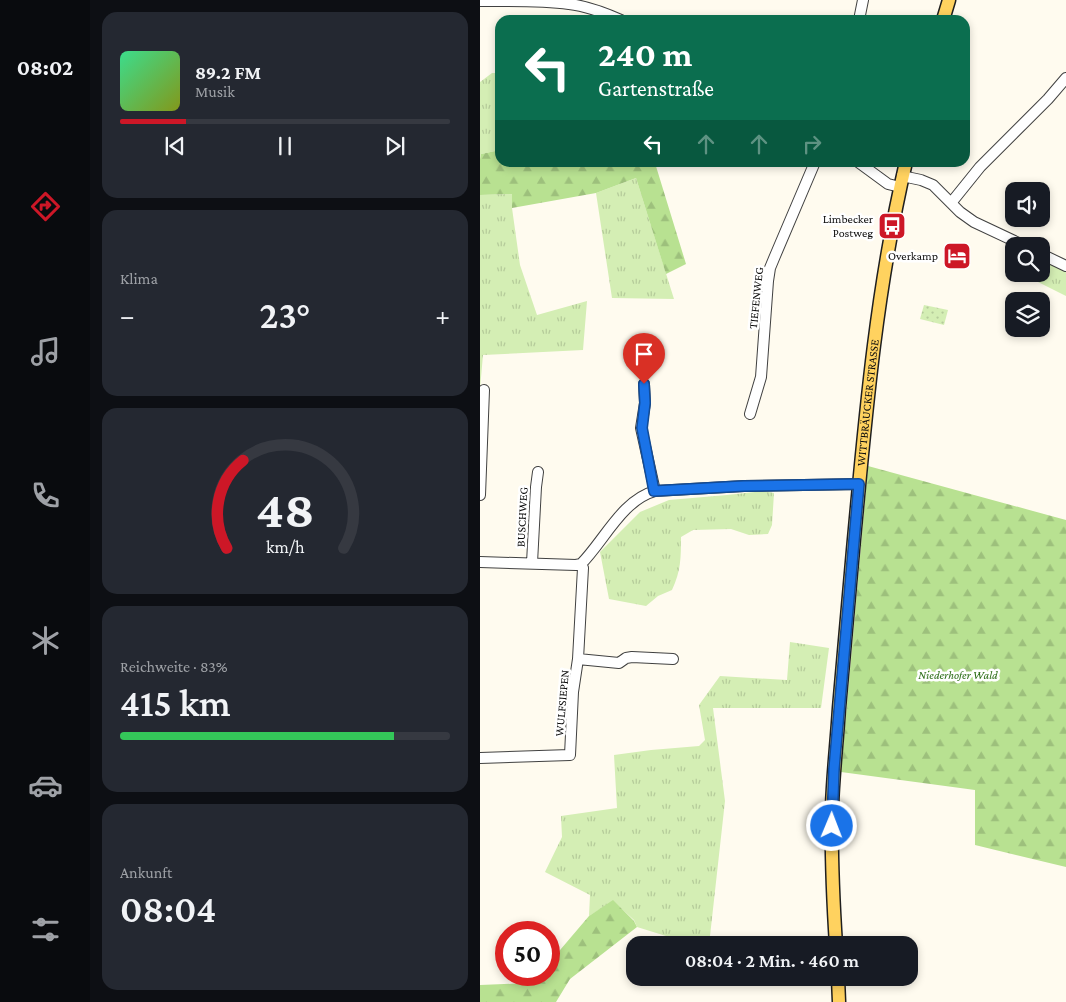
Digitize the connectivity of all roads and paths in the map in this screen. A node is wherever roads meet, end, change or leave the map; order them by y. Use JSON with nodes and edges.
{"nodes":[{"id":1,"x":863,"y":0,"type":"edge"},
{"id":2,"x":948,"y":0,"type":"edge"},
{"id":3,"x":480,"y":1,"type":"edge"},
{"id":4,"x":608,"y":15,"type":"edge"},
{"id":5,"x":860,"y":15,"type":"edge"},
{"id":6,"x":944,"y":15,"type":"edge"},
{"id":7,"x":1066,"y":78,"type":"edge"},
{"id":8,"x":813,"y":167,"type":"edge"},
{"id":9,"x":865,"y":167,"type":"edge"},
{"id":10,"x":905,"y":167,"type":"edge"},
{"id":11,"x":901,"y":181,"type":"junction"},
{"id":12,"x":951,"y":203,"type":"junction"},
{"id":13,"x":1006,"y":237,"type":"edge"},
{"id":14,"x":1050,"y":258,"type":"edge"},
{"id":15,"x":1066,"y":266,"type":"edge"},
{"id":16,"x":644,"y":384,"type":"dead end"},
{"id":17,"x":484,"y":390,"type":"dead end"},
{"id":18,"x":750,"y":414,"type":"dead end"},
{"id":19,"x":538,"y":472,"type":"dead end"},
{"id":20,"x":859,"y":484,"type":"junction"},
{"id":21,"x":654,"y":491,"type":"junction"},
{"id":22,"x":480,"y":495,"type":"edge"},
{"id":23,"x":480,"y":562,"type":"edge"},
{"id":24,"x":532,"y":563,"type":"junction"},
{"id":25,"x":581,"y":564,"type":"junction"},
{"id":26,"x":578,"y":659,"type":"junction"},
{"id":27,"x":673,"y":659,"type":"dead end"},
{"id":28,"x":480,"y":758,"type":"edge"},
{"id":29,"x":836,"y":936,"type":"edge"},
{"id":30,"x":838,"y":986,"type":"edge"},
{"id":31,"x":839,"y":1002,"type":"edge"}],
"edges":[{"from":1,"to":5,"type":"street"},
{"from":2,"to":6,"type":"main road"},
{"from":3,"to":4,"type":"street"},
{"from":7,"to":12,"type":"street"},
{"from":8,"to":18,"type":"street","name":"TIEFENWEG"},
{"from":9,"to":11,"type":"street"},
{"from":10,"to":11,"type":"main road","name":"WITTBRÄUCKER STRASSE"},
{"from":11,"to":12,"type":"street"},
{"from":11,"to":20,"type":"main road","name":"WITTBRÄUCKER STRASSE"},
{"from":12,"to":13,"type":"street"},
{"from":14,"to":15,"type":"street"},
{"from":16,"to":21,"type":"street"},
{"from":17,"to":22,"type":"street"},
{"from":19,"to":24,"type":"street","name":"BUSCHWEG"},
{"from":20,"to":21,"type":"street"},
{"from":20,"to":29,"type":"main road","name":"WITTBRÄUCKER STRASSE"},
{"from":21,"to":25,"type":"street"},
{"from":23,"to":24,"type":"street"},
{"from":24,"to":25,"type":"street"},
{"from":25,"to":26,"type":"street","name":"WULFSIEPEN"},
{"from":26,"to":27,"type":"street"},
{"from":26,"to":28,"type":"street","name":"WULFSIEPEN"},
{"from":30,"to":31,"type":"main road"}]}
